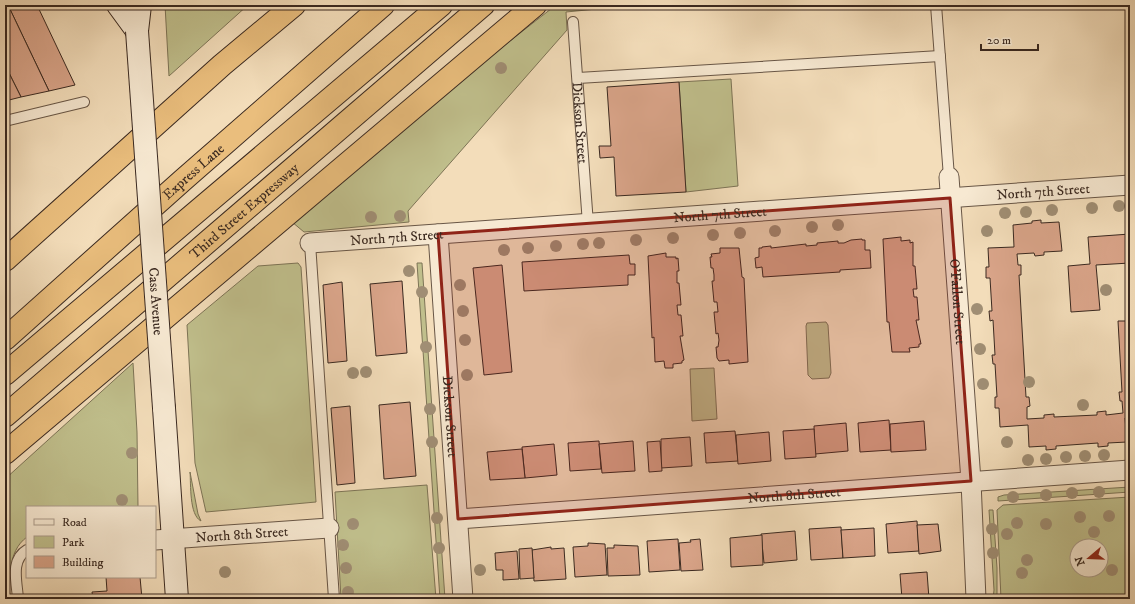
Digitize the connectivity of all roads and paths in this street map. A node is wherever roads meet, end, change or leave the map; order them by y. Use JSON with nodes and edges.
{"nodes":[{"id":1,"x":118,"y":5,"type":"edge"},
{"id":2,"x":132,"y":5,"type":"edge"},
{"id":3,"x":140,"y":5,"type":"edge"},
{"id":4,"x":294,"y":5,"type":"edge"},
{"id":5,"x":383,"y":5,"type":"edge"},
{"id":6,"x":441,"y":5,"type":"edge"},
{"id":7,"x":483,"y":5,"type":"edge"},
{"id":8,"x":535,"y":5,"type":"edge"},
{"id":9,"x":936,"y":5,"type":"edge"},
{"id":10,"x":573,"y":22,"type":"dead end"},
{"id":11,"x":137,"y":31,"type":"junction"},
{"id":12,"x":940,"y":56,"type":"junction"},
{"id":13,"x":578,"y":78,"type":"junction"},
{"id":14,"x":84,"y":102,"type":"dead end"},
{"id":15,"x":5,"y":121,"type":"edge"},
{"id":16,"x":949,"y":177,"type":"joint"},
{"id":17,"x":1130,"y":185,"type":"edge"},
{"id":18,"x":950,"y":198,"type":"junction"},
{"id":19,"x":588,"y":224,"type":"junction"},
{"id":20,"x":438,"y":234,"type":"junction"},
{"id":21,"x":310,"y":243,"type":"joint"},
{"id":22,"x":5,"y":260,"type":"edge"},
{"id":23,"x":5,"y":339,"type":"edge"},
{"id":24,"x":5,"y":374,"type":"edge"},
{"id":25,"x":5,"y":416,"type":"edge"},
{"id":26,"x":5,"y":453,"type":"edge"},
{"id":27,"x":1130,"y":470,"type":"edge"},
{"id":28,"x":971,"y":481,"type":"junction"},
{"id":29,"x":458,"y":519,"type":"junction"},
{"id":30,"x":329,"y":528,"type":"junction"},
{"id":31,"x":164,"y":540,"type":"edge"},
{"id":32,"x":26,"y":551,"type":"edge"},
{"id":33,"x":18,"y":599,"type":"edge"},
{"id":34,"x":177,"y":599,"type":"edge"},
{"id":35,"x":334,"y":599,"type":"edge"},
{"id":36,"x":463,"y":599,"type":"edge"},
{"id":37,"x":976,"y":599,"type":"edge"}],
"edges":[{"from":1,"to":11,"type":"main road"},
{"from":2,"to":11,"type":"main road","name":"Cass Avenue"},
{"from":3,"to":11,"type":"main road"},
{"from":4,"to":22,"type":"highway"},
{"from":5,"to":23,"type":"highway","name":"Express Lane"},
{"from":6,"to":24,"type":"highway"},
{"from":7,"to":25,"type":"highway","name":"Third Street Expressway"},
{"from":8,"to":26,"type":"highway"},
{"from":9,"to":12,"type":"lane","name":"O'Fallon Street"},
{"from":10,"to":13,"type":"lane","name":"Dickson Street"},
{"from":11,"to":31,"type":"main road","name":"Cass Avenue","bridge":true},
{"from":12,"to":13,"type":"lane"},
{"from":12,"to":16,"type":"lane","name":"O'Fallon Street"},
{"from":13,"to":19,"type":"lane","name":"Dickson Street"},
{"from":14,"to":15,"type":"lane"},
{"from":16,"to":18,"type":"street","name":"O'Fallon Street"},
{"from":17,"to":18,"type":"street","name":"North 7th Street"},
{"from":18,"to":19,"type":"street","name":"North 7th Street"},
{"from":18,"to":28,"type":"street","name":"O'Fallon Street"},
{"from":19,"to":20,"type":"street","name":"North 7th Street"},
{"from":20,"to":21,"type":"street","name":"North 7th Street"},
{"from":20,"to":29,"type":"street","name":"Dickson Street"},
{"from":21,"to":30,"type":"lane"},
{"from":27,"to":28,"type":"street","name":"North 8th Street"},
{"from":28,"to":29,"type":"street","name":"North 8th Street"},
{"from":28,"to":37,"type":"street","name":"O'Fallon Street"},
{"from":29,"to":36,"type":"street","name":"Dickson Street"},
{"from":30,"to":31,"type":"street","name":"North 8th Street"},
{"from":30,"to":35,"type":"lane"},
{"from":31,"to":34,"type":"main road","name":"Cass Avenue"},
{"from":32,"to":33,"type":"lane"}]}
